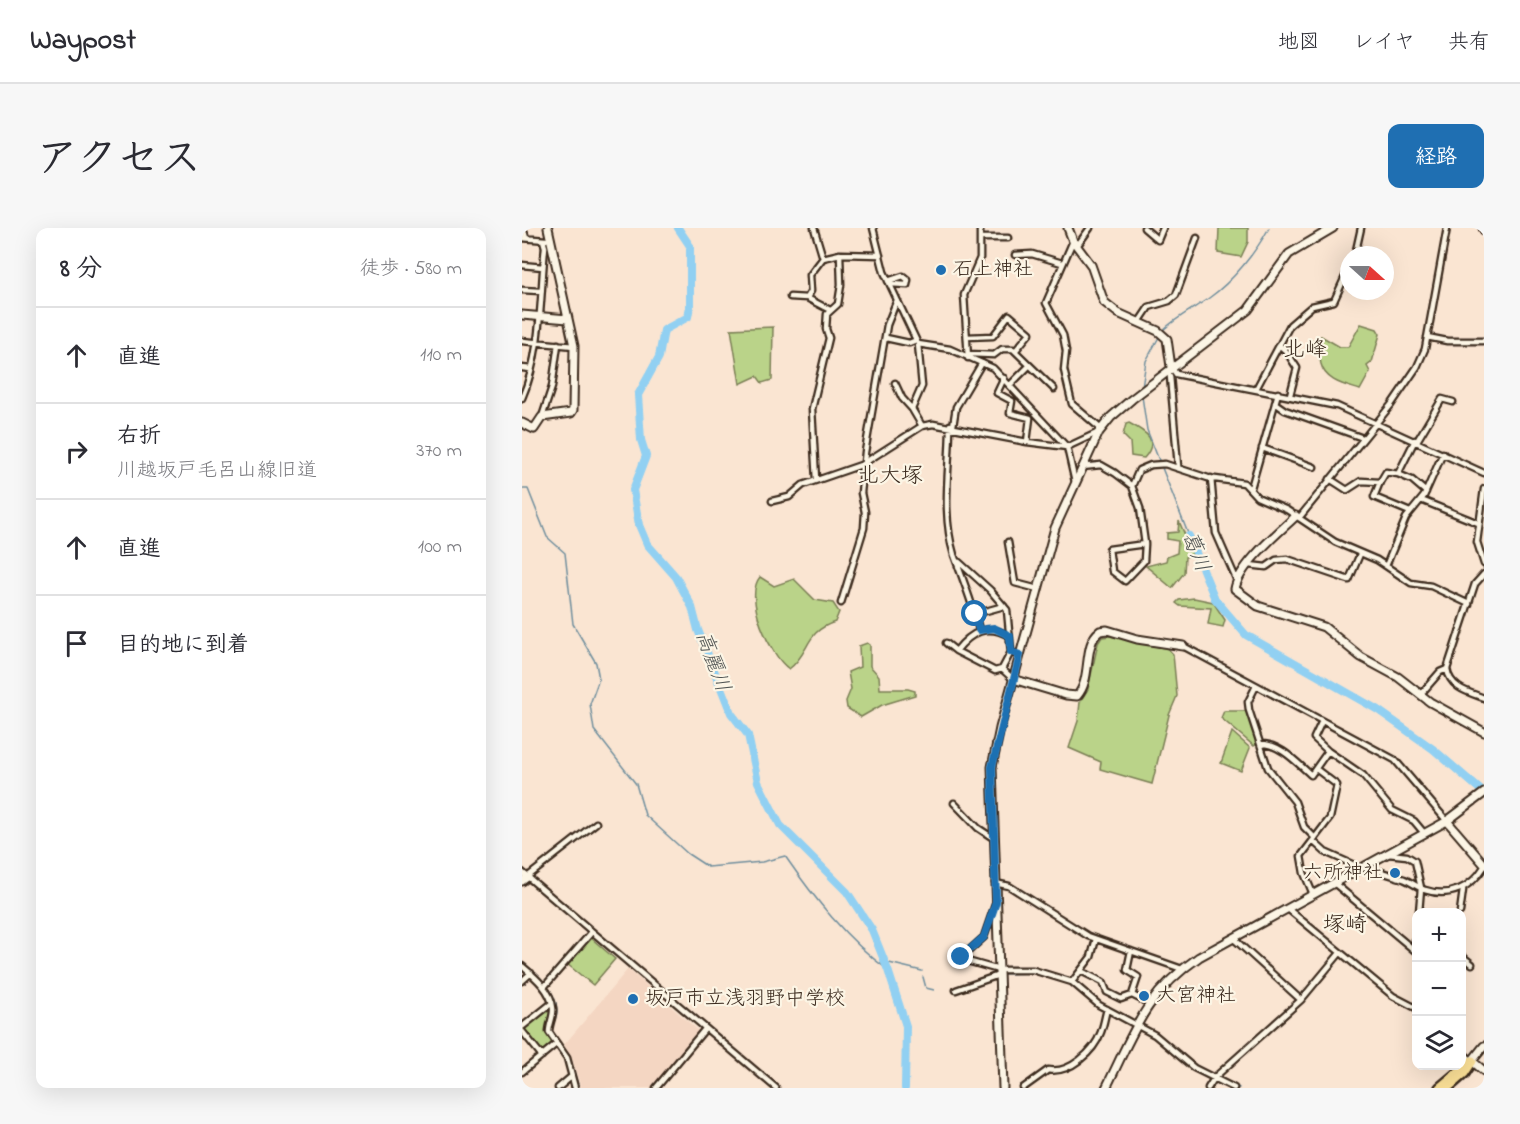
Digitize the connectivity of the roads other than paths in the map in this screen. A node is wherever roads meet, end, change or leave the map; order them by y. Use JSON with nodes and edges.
{"nodes":[{"id":1,"x":523,"y":228,"type":"edge"},
{"id":2,"x":548,"y":228,"type":"edge"},
{"id":3,"x":814,"y":228,"type":"edge"},
{"id":4,"x":873,"y":228,"type":"edge"},
{"id":5,"x":980,"y":228,"type":"edge"},
{"id":6,"x":1068,"y":228,"type":"edge"},
{"id":7,"x":1090,"y":228,"type":"edge"},
{"id":8,"x":1144,"y":228,"type":"edge"},
{"id":9,"x":1163,"y":228,"type":"edge"},
{"id":10,"x":1333,"y":228,"type":"edge"},
{"id":11,"x":1361,"y":228,"type":"edge"},
{"id":12,"x":1447,"y":228,"type":"edge"},
{"id":13,"x":524,"y":238,"type":"edge"},
{"id":14,"x":981,"y":238,"type":"junction"},
{"id":15,"x":1008,"y":238,"type":"dead end"},
{"id":16,"x":1197,"y":238,"type":"dead end"},
{"id":17,"x":543,"y":240,"type":"junction"},
{"id":18,"x":551,"y":240,"type":"junction"},
{"id":19,"x":1075,"y":244,"type":"junction"},
{"id":20,"x":1357,"y":246,"type":"edge"},
{"id":21,"x":840,"y":254,"type":"junction"},
{"id":22,"x":880,"y":255,"type":"junction"},
{"id":23,"x":1015,"y":255,"type":"dead end"},
{"id":24,"x":823,"y":258,"type":"junction"},
{"id":25,"x":1062,"y":263,"type":"junction"},
{"id":26,"x":522,"y":265,"type":"edge"},
{"id":27,"x":543,"y":267,"type":"junction"},
{"id":28,"x":1340,"y":288,"type":"edge"},
{"id":29,"x":522,"y":290,"type":"edge"},
{"id":30,"x":540,"y":291,"type":"junction"},
{"id":31,"x":790,"y":297,"type":"dead end"},
{"id":32,"x":807,"y":298,"type":"junction"},
{"id":33,"x":897,"y":300,"type":"junction"},
{"id":34,"x":830,"y":310,"type":"junction"},
{"id":35,"x":522,"y":315,"type":"edge"},
{"id":36,"x":538,"y":316,"type":"junction"},
{"id":37,"x":568,"y":319,"type":"junction"},
{"id":38,"x":1139,"y":323,"type":"junction"},
{"id":39,"x":967,"y":337,"type":"junction"},
{"id":40,"x":886,"y":338,"type":"junction"},
{"id":41,"x":1427,"y":338,"type":"junction"},
{"id":42,"x":1484,"y":340,"type":"edge"},
{"id":43,"x":522,"y":341,"type":"edge"},
{"id":44,"x":535,"y":342,"type":"junction"},
{"id":45,"x":916,"y":342,"type":"junction"},
{"id":46,"x":558,"y":344,"type":"junction"},
{"id":47,"x":1279,"y":345,"type":"junction"},
{"id":48,"x":574,"y":346,"type":"junction"},
{"id":49,"x":1016,"y":350,"type":"junction"},
{"id":50,"x":968,"y":356,"type":"junction"},
{"id":51,"x":982,"y":363,"type":"junction"},
{"id":52,"x":1028,"y":367,"type":"junction"},
{"id":53,"x":1171,"y":367,"type":"junction"},
{"id":54,"x":522,"y":368,"type":"edge"},
{"id":55,"x":531,"y":369,"type":"junction"},
{"id":56,"x":1170,"y":376,"type":"dead end"},
{"id":57,"x":1004,"y":378,"type":"junction"},
{"id":58,"x":895,"y":383,"type":"dead end"},
{"id":59,"x":1010,"y":385,"type":"junction"},
{"id":60,"x":1054,"y":389,"type":"dead end"},
{"id":61,"x":1256,"y":389,"type":"junction"},
{"id":62,"x":1278,"y":393,"type":"junction"},
{"id":63,"x":1290,"y":395,"type":"junction"},
{"id":64,"x":522,"y":398,"type":"edge"},
{"id":65,"x":1453,"y":402,"type":"dead end"},
{"id":66,"x":1275,"y":403,"type":"junction"},
{"id":67,"x":912,"y":410,"type":"junction"},
{"id":68,"x":542,"y":417,"type":"junction"},
{"id":69,"x":522,"y":423,"type":"edge"},
{"id":70,"x":1376,"y":423,"type":"junction"},
{"id":71,"x":952,"y":425,"type":"junction"},
{"id":72,"x":922,"y":426,"type":"junction"},
{"id":73,"x":1100,"y":431,"type":"junction"},
{"id":74,"x":1363,"y":438,"type":"junction"},
{"id":75,"x":1416,"y":441,"type":"junction"},
{"id":76,"x":1027,"y":442,"type":"junction"},
{"id":77,"x":1068,"y":447,"type":"junction"},
{"id":78,"x":1262,"y":448,"type":"junction"},
{"id":79,"x":1443,"y":453,"type":"junction"},
{"id":80,"x":863,"y":464,"type":"junction"},
{"id":81,"x":1178,"y":466,"type":"junction"},
{"id":82,"x":1082,"y":467,"type":"junction"},
{"id":83,"x":1314,"y":467,"type":"dead end"},
{"id":84,"x":1484,"y":472,"type":"edge"},
{"id":85,"x":1398,"y":474,"type":"junction"},
{"id":86,"x":1211,"y":478,"type":"junction"},
{"id":87,"x":1330,"y":479,"type":"junction"},
{"id":88,"x":816,"y":480,"type":"junction"},
{"id":89,"x":1075,"y":482,"type":"junction"},
{"id":90,"x":1380,"y":483,"type":"junction"},
{"id":91,"x":1131,"y":486,"type":"junction"},
{"id":92,"x":1251,"y":488,"type":"junction"},
{"id":93,"x":1484,"y":489,"type":"edge"},
{"id":94,"x":1425,"y":492,"type":"junction"},
{"id":95,"x":1421,"y":500,"type":"junction"},
{"id":96,"x":772,"y":501,"type":"dead end"},
{"id":97,"x":1410,"y":512,"type":"junction"},
{"id":98,"x":1298,"y":517,"type":"junction"},
{"id":99,"x":1478,"y":523,"type":"junction"},
{"id":100,"x":1008,"y":542,"type":"dead end"},
{"id":101,"x":1145,"y":544,"type":"junction"},
{"id":102,"x":1360,"y":554,"type":"junction"},
{"id":103,"x":959,"y":562,"type":"junction"},
{"id":104,"x":1484,"y":564,"type":"edge"},
{"id":105,"x":1249,"y":565,"type":"junction"},
{"id":106,"x":1386,"y":566,"type":"junction"},
{"id":107,"x":1484,"y":574,"type":"edge"},
{"id":108,"x":1237,"y":582,"type":"junction"},
{"id":109,"x":1038,"y":589,"type":"junction"},
{"id":110,"x":842,"y":603,"type":"dead end"},
{"id":111,"x":1469,"y":604,"type":"junction"},
{"id":112,"x":1004,"y":606,"type":"junction"},
{"id":113,"x":975,"y":614,"type":"junction"},
{"id":114,"x":979,"y":630,"type":"junction"},
{"id":115,"x":1010,"y":636,"type":"junction"},
{"id":116,"x":946,"y":643,"type":"dead end"},
{"id":117,"x":1183,"y":646,"type":"joint"},
{"id":118,"x":956,"y":651,"type":"junction"},
{"id":119,"x":1011,"y":652,"type":"junction"},
{"id":120,"x":1020,"y":655,"type":"junction"},
{"id":121,"x":1002,"y":669,"type":"junction"},
{"id":122,"x":1447,"y":669,"type":"junction"},
{"id":123,"x":1013,"y":679,"type":"junction"},
{"id":124,"x":1256,"y":686,"type":"junction"},
{"id":125,"x":1420,"y":695,"type":"junction"},
{"id":126,"x":1484,"y":698,"type":"edge"},
{"id":127,"x":1322,"y":721,"type":"junction"},
{"id":128,"x":1484,"y":732,"type":"edge"},
{"id":129,"x":1260,"y":744,"type":"junction"},
{"id":130,"x":1328,"y":751,"type":"junction"},
{"id":131,"x":1316,"y":769,"type":"junction"},
{"id":132,"x":1482,"y":795,"type":"edge"},
{"id":133,"x":954,"y":803,"type":"dead end"},
{"id":134,"x":1447,"y":821,"type":"junction"},
{"id":135,"x":596,"y":823,"type":"dead end"},
{"id":136,"x":1424,"y":833,"type":"junction"},
{"id":137,"x":993,"y":838,"type":"junction"},
{"id":138,"x":1314,"y":839,"type":"junction"},
{"id":139,"x":1387,"y":854,"type":"junction"},
{"id":140,"x":1484,"y":866,"type":"edge"},
{"id":141,"x":1362,"y":867,"type":"junction"},
{"id":142,"x":523,"y":877,"type":"edge"},
{"id":143,"x":995,"y":883,"type":"junction"},
{"id":144,"x":1334,"y":883,"type":"junction"},
{"id":145,"x":1421,"y":888,"type":"junction"},
{"id":146,"x":1463,"y":890,"type":"junction"},
{"id":147,"x":1313,"y":894,"type":"junction"},
{"id":148,"x":996,"y":902,"type":"junction"},
{"id":149,"x":1419,"y":908,"type":"edge"},
{"id":150,"x":1461,"y":908,"type":"edge"},
{"id":151,"x":1288,"y":909,"type":"junction"},
{"id":152,"x":591,"y":933,"type":"junction"},
{"id":153,"x":1096,"y":939,"type":"junction"},
{"id":154,"x":1234,"y":939,"type":"junction"},
{"id":155,"x":1412,"y":948,"type":"edge"},
{"id":156,"x":1131,"y":951,"type":"junction"},
{"id":157,"x":1340,"y":953,"type":"junction"},
{"id":158,"x":1466,"y":960,"type":"edge"},
{"id":159,"x":1472,"y":964,"type":"dead end"},
{"id":160,"x":522,"y":966,"type":"edge"},
{"id":161,"x":1182,"y":969,"type":"junction"},
{"id":162,"x":1081,"y":971,"type":"junction"},
{"id":163,"x":999,"y":973,"type":"junction"},
{"id":164,"x":531,"y":974,"type":"junction"},
{"id":165,"x":522,"y":981,"type":"edge"},
{"id":166,"x":1074,"y":984,"type":"junction"},
{"id":167,"x":544,"y":987,"type":"junction"},
{"id":168,"x":956,"y":990,"type":"dead end"},
{"id":169,"x":1132,"y":995,"type":"junction"},
{"id":170,"x":1301,"y":1000,"type":"junction"},
{"id":171,"x":552,"y":1003,"type":"junction"},
{"id":172,"x":1148,"y":1003,"type":"junction"},
{"id":173,"x":1412,"y":1006,"type":"edge"},
{"id":174,"x":1107,"y":1009,"type":"junction"},
{"id":175,"x":1137,"y":1023,"type":"junction"},
{"id":176,"x":522,"y":1029,"type":"edge"},
{"id":177,"x":705,"y":1029,"type":"junction"},
{"id":178,"x":556,"y":1044,"type":"junction"},
{"id":179,"x":1484,"y":1046,"type":"edge"},
{"id":180,"x":542,"y":1056,"type":"junction"},
{"id":181,"x":1466,"y":1056,"type":"edge"},
{"id":182,"x":1472,"y":1061,"type":"junction"},
{"id":183,"x":1484,"y":1071,"type":"edge"},
{"id":184,"x":522,"y":1072,"type":"edge"},
{"id":185,"x":1216,"y":1076,"type":"junction"},
{"id":186,"x":571,"y":1077,"type":"junction"},
{"id":187,"x":1110,"y":1086,"type":"edge"},
{"id":188,"x":558,"y":1088,"type":"edge"},
{"id":189,"x":575,"y":1088,"type":"edge"},
{"id":190,"x":656,"y":1088,"type":"edge"},
{"id":191,"x":776,"y":1088,"type":"edge"},
{"id":192,"x":1004,"y":1088,"type":"edge"},
{"id":193,"x":1023,"y":1088,"type":"edge"},
{"id":194,"x":1208,"y":1088,"type":"edge"},
{"id":195,"x":1234,"y":1088,"type":"edge"},
{"id":196,"x":1440,"y":1088,"type":"edge"},
{"id":197,"x":1447,"y":1088,"type":"edge"}],
"edges":[{"from":1,"to":13,"type":"street"},
{"from":2,"to":18,"type":"street"},
{"from":3,"to":24,"type":"street"},
{"from":4,"to":22,"type":"street"},
{"from":5,"to":14,"type":"street"},
{"from":6,"to":19,"type":"street"},
{"from":7,"to":19,"type":"street"},
{"from":8,"to":9,"type":"street"},
{"from":10,"to":53,"type":"street"},
{"from":11,"to":20,"type":"street"},
{"from":12,"to":41,"type":"street"},
{"from":13,"to":17,"type":"street"},
{"from":14,"to":15,"type":"street"},
{"from":14,"to":39,"type":"street"},
{"from":16,"to":38,"type":"street"},
{"from":17,"to":18,"type":"street"},
{"from":17,"to":27,"type":"street"},
{"from":18,"to":37,"type":"street"},
{"from":19,"to":25,"type":"street"},
{"from":19,"to":38,"type":"street"},
{"from":21,"to":22,"type":"street"},
{"from":21,"to":24,"type":"street"},
{"from":21,"to":34,"type":"street"},
{"from":22,"to":33,"type":"street"},
{"from":23,"to":25,"type":"street"},
{"from":24,"to":32,"type":"street"},
{"from":25,"to":73,"type":"street"},
{"from":26,"to":27,"type":"street"},
{"from":27,"to":30,"type":"street"},
{"from":28,"to":47,"type":"street"},
{"from":29,"to":30,"type":"street"},
{"from":30,"to":36,"type":"street"},
{"from":31,"to":32,"type":"street"},
{"from":32,"to":34,"type":"street"},
{"from":33,"to":40,"type":"street"},
{"from":33,"to":45,"type":"street"},
{"from":34,"to":88,"type":"street"},
{"from":35,"to":36,"type":"street"},
{"from":36,"to":37,"type":"street"},
{"from":36,"to":44,"type":"street"},
{"from":37,"to":48,"type":"street"},
{"from":38,"to":53,"type":"street"},
{"from":39,"to":49,"type":"street"},
{"from":39,"to":50,"type":"street"},
{"from":40,"to":45,"type":"street"},
{"from":40,"to":80,"type":"street"},
{"from":41,"to":42,"type":"street"},
{"from":41,"to":70,"type":"street"},
{"from":43,"to":44,"type":"street"},
{"from":44,"to":46,"type":"street"},
{"from":44,"to":55,"type":"street"},
{"from":45,"to":50,"type":"street"},
{"from":45,"to":67,"type":"street"},
{"from":46,"to":48,"type":"street"},
{"from":46,"to":68,"type":"street"},
{"from":47,"to":61,"type":"street"},
{"from":47,"to":63,"type":"street"},
{"from":48,"to":68,"type":"street"},
{"from":49,"to":50,"type":"street"},
{"from":49,"to":52,"type":"street"},
{"from":50,"to":51,"type":"street"},
{"from":51,"to":57,"type":"street"},
{"from":51,"to":71,"type":"street"},
{"from":52,"to":59,"type":"street"},
{"from":52,"to":60,"type":"street"},
{"from":53,"to":61,"type":"street"},
{"from":53,"to":73,"type":"street"},
{"from":54,"to":55,"type":"street"},
{"from":55,"to":64,"type":"street"},
{"from":56,"to":81,"type":"street"},
{"from":57,"to":59,"type":"street"},
{"from":57,"to":76,"type":"street"},
{"from":58,"to":67,"type":"street"},
{"from":59,"to":77,"type":"street"},
{"from":61,"to":62,"type":"street"},
{"from":62,"to":63,"type":"street"},
{"from":62,"to":66,"type":"street"},
{"from":63,"to":70,"type":"street"},
{"from":65,"to":75,"type":"street"},
{"from":66,"to":74,"type":"street"},
{"from":66,"to":78,"type":"street"},
{"from":67,"to":72,"type":"street"},
{"from":68,"to":69,"type":"street"},
{"from":70,"to":74,"type":"street"},
{"from":70,"to":75,"type":"street"},
{"from":71,"to":72,"type":"street"},
{"from":71,"to":76,"type":"street"},
{"from":71,"to":103,"type":"street"},
{"from":72,"to":80,"type":"street"},
{"from":73,"to":77,"type":"street"},
{"from":73,"to":82,"type":"street"},
{"from":74,"to":87,"type":"street"},
{"from":75,"to":79,"type":"street"},
{"from":75,"to":85,"type":"street"},
{"from":76,"to":77,"type":"street"},
{"from":77,"to":89,"type":"street"},
{"from":78,"to":83,"type":"street"},
{"from":78,"to":92,"type":"street"},
{"from":79,"to":84,"type":"street"},
{"from":79,"to":94,"type":"street"},
{"from":80,"to":88,"type":"street"},
{"from":80,"to":110,"type":"street"},
{"from":81,"to":86,"type":"street"},
{"from":81,"to":91,"type":"street"},
{"from":82,"to":89,"type":"street"},
{"from":82,"to":91,"type":"street"},
{"from":85,"to":90,"type":"street"},
{"from":85,"to":94,"type":"street"},
{"from":86,"to":92,"type":"street"},
{"from":86,"to":108,"type":"street"},
{"from":87,"to":90,"type":"street"},
{"from":87,"to":98,"type":"street"},
{"from":88,"to":96,"type":"street"},
{"from":89,"to":109,"type":"street"},
{"from":90,"to":97,"type":"street"},
{"from":91,"to":101,"type":"street"},
{"from":92,"to":98,"type":"street"},
{"from":93,"to":99,"type":"street"},
{"from":94,"to":95,"type":"street"},
{"from":95,"to":97,"type":"street"},
{"from":95,"to":99,"type":"street"},
{"from":97,"to":106,"type":"street"},
{"from":98,"to":102,"type":"street"},
{"from":98,"to":105,"type":"street"},
{"from":99,"to":104,"type":"street"},
{"from":100,"to":109,"type":"street"},
{"from":101,"to":101,"type":"street"},
{"from":102,"to":105,"type":"street"},
{"from":102,"to":106,"type":"street"},
{"from":103,"to":112,"type":"street"},
{"from":103,"to":113,"type":"street"},
{"from":105,"to":108,"type":"street"},
{"from":106,"to":111,"type":"street"},
{"from":107,"to":111,"type":"street"},
{"from":108,"to":125,"type":"street"},
{"from":109,"to":120,"type":"street"},
{"from":111,"to":122,"type":"street"},
{"from":112,"to":113,"type":"street"},
{"from":112,"to":115,"type":"street"},
{"from":113,"to":114,"type":"street"},
{"from":114,"to":115,"type":"street"},
{"from":114,"to":118,"type":"street"},
{"from":115,"to":119,"type":"street"},
{"from":116,"to":118,"type":"street"},
{"from":117,"to":123,"type":"street"},
{"from":117,"to":124,"type":"street"},
{"from":118,"to":121,"type":"street"},
{"from":119,"to":120,"type":"street"},
{"from":119,"to":121,"type":"street"},
{"from":120,"to":123,"type":"street"},
{"from":121,"to":123,"type":"street"},
{"from":122,"to":125,"type":"street"},
{"from":122,"to":126,"type":"street"},
{"from":123,"to":137,"type":"street"},
{"from":124,"to":127,"type":"street"},
{"from":124,"to":129,"type":"street"},
{"from":125,"to":128,"type":"street"},
{"from":127,"to":130,"type":"street"},
{"from":127,"to":134,"type":"street"},
{"from":129,"to":131,"type":"street"},
{"from":129,"to":138,"type":"street"},
{"from":130,"to":131,"type":"street"},
{"from":130,"to":136,"type":"street"},
{"from":131,"to":138,"type":"street"},
{"from":132,"to":134,"type":"street"},
{"from":133,"to":137,"type":"street"},
{"from":134,"to":136,"type":"street"},
{"from":134,"to":140,"type":"street"},
{"from":135,"to":142,"type":"street"},
{"from":136,"to":139,"type":"street"},
{"from":137,"to":143,"type":"street"},
{"from":138,"to":141,"type":"street"},
{"from":138,"to":147,"type":"street"},
{"from":139,"to":141,"type":"street"},
{"from":139,"to":145,"type":"street"},
{"from":140,"to":146,"type":"street"},
{"from":141,"to":144,"type":"street"},
{"from":141,"to":145,"type":"street"},
{"from":142,"to":152,"type":"street"},
{"from":143,"to":148,"type":"street"},
{"from":143,"to":153,"type":"street"},
{"from":144,"to":147,"type":"street"},
{"from":144,"to":155,"type":"street"},
{"from":145,"to":146,"type":"street"},
{"from":145,"to":149,"type":"street"},
{"from":146,"to":150,"type":"street"},
{"from":147,"to":151,"type":"street"},
{"from":148,"to":163,"type":"street"},
{"from":148,"to":163,"type":"street"},
{"from":151,"to":154,"type":"street"},
{"from":151,"to":157,"type":"street"},
{"from":152,"to":167,"type":"street"},
{"from":152,"to":177,"type":"street"},
{"from":153,"to":156,"type":"street"},
{"from":153,"to":162,"type":"street"},
{"from":154,"to":161,"type":"street"},
{"from":154,"to":170,"type":"street"},
{"from":156,"to":161,"type":"street"},
{"from":156,"to":169,"type":"street"},
{"from":157,"to":170,"type":"street"},
{"from":157,"to":173,"type":"street"},
{"from":158,"to":159,"type":"street"},
{"from":160,"to":164,"type":"street"},
{"from":161,"to":172,"type":"street"},
{"from":162,"to":166,"type":"street"},
{"from":162,"to":169,"type":"street"},
{"from":163,"to":166,"type":"street"},
{"from":163,"to":168,"type":"street"},
{"from":163,"to":192,"type":"street"},
{"from":164,"to":165,"type":"street"},
{"from":164,"to":167,"type":"street"},
{"from":166,"to":174,"type":"street"},
{"from":167,"to":171,"type":"street"},
{"from":169,"to":172,"type":"street"},
{"from":170,"to":185,"type":"street"},
{"from":171,"to":176,"type":"street"},
{"from":171,"to":178,"type":"street"},
{"from":172,"to":175,"type":"street"},
{"from":174,"to":175,"type":"street"},
{"from":174,"to":193,"type":"street"},
{"from":175,"to":185,"type":"street"},
{"from":175,"to":187,"type":"street"},
{"from":176,"to":180,"type":"street"},
{"from":177,"to":190,"type":"street"},
{"from":177,"to":191,"type":"street"},
{"from":178,"to":180,"type":"street"},
{"from":178,"to":186,"type":"street"},
{"from":179,"to":182,"type":"street"},
{"from":180,"to":184,"type":"street"},
{"from":181,"to":182,"type":"street"},
{"from":182,"to":183,"type":"street"},
{"from":182,"to":196,"type":"highway"},
{"from":182,"to":197,"type":"highway"},
{"from":185,"to":194,"type":"street"},
{"from":185,"to":195,"type":"street"},
{"from":186,"to":188,"type":"street"},
{"from":186,"to":189,"type":"street"}]}
